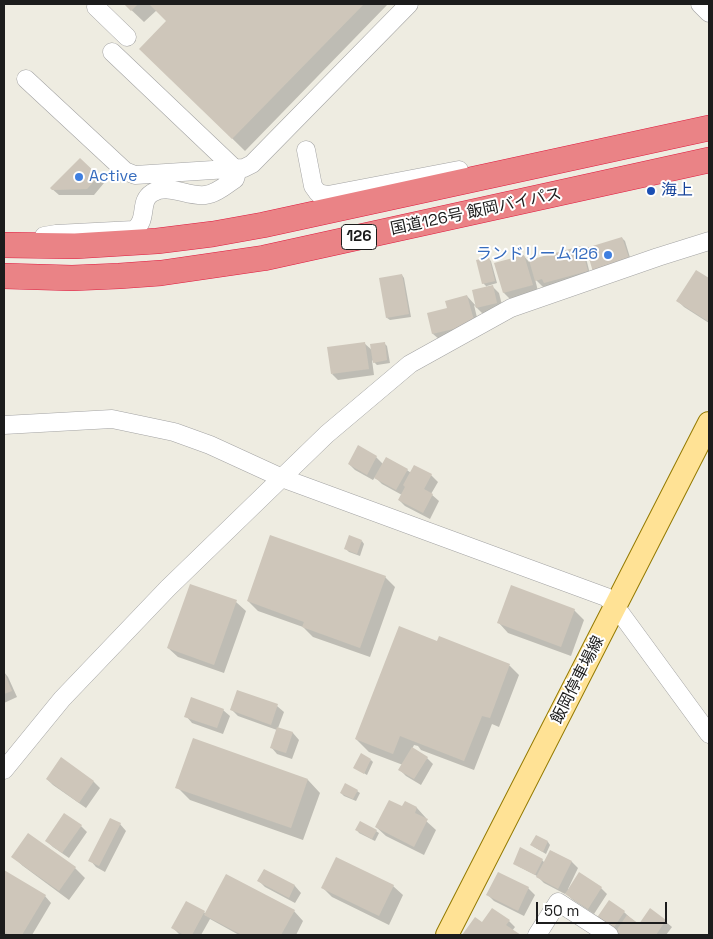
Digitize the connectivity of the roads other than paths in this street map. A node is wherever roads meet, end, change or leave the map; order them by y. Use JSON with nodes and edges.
{"nodes":[{"id":1,"x":409,"y":4,"type":"edge"},
{"id":2,"x":700,"y":4,"type":"edge"},
{"id":3,"x":96,"y":7,"type":"dead end"},
{"id":4,"x":709,"y":13,"type":"edge"},
{"id":5,"x":127,"y":37,"type":"dead end"},
{"id":6,"x":112,"y":52,"type":"dead end"},
{"id":7,"x":26,"y":79,"type":"dead end"},
{"id":8,"x":709,"y":128,"type":"edge"},
{"id":9,"x":306,"y":150,"type":"dead end"},
{"id":10,"x":709,"y":160,"type":"edge"},
{"id":11,"x":544,"y":164,"type":"junction"},
{"id":12,"x":236,"y":169,"type":"junction"},
{"id":13,"x":709,"y":241,"type":"edge"},
{"id":14,"x":4,"y":243,"type":"edge"},
{"id":15,"x":4,"y":276,"type":"edge"},
{"id":16,"x":709,"y":423,"type":"edge"},
{"id":17,"x":4,"y":425,"type":"edge"},
{"id":18,"x":282,"y":478,"type":"junction"},
{"id":19,"x":616,"y":607,"type":"junction"},
{"id":20,"x":709,"y":734,"type":"edge"},
{"id":21,"x":4,"y":770,"type":"edge"},
{"id":22,"x":447,"y":935,"type":"edge"},
{"id":23,"x":537,"y":935,"type":"edge"},
{"id":24,"x":609,"y":935,"type":"edge"}],
"edges":[{"from":1,"to":12,"type":"street"},
{"from":2,"to":4,"type":"street"},
{"from":3,"to":5,"type":"street"},
{"from":6,"to":12,"type":"street"},
{"from":7,"to":12,"type":"street"},
{"from":8,"to":11,"type":"highway","name":"国道126号 飯岡バイパス","number":"126"},
{"from":9,"to":11,"type":"street"},
{"from":10,"to":15,"type":"highway","name":"国道126号 飯岡バイパス","number":"126"},
{"from":11,"to":14,"type":"highway","name":"国道126号 飯岡バイパス","number":"126"},
{"from":12,"to":14,"type":"street"},
{"from":13,"to":18,"type":"street"},
{"from":16,"to":19,"type":"main road","name":"飯岡停車場線"},
{"from":17,"to":18,"type":"street"},
{"from":18,"to":19,"type":"street"},
{"from":18,"to":21,"type":"street"},
{"from":19,"to":20,"type":"street"},
{"from":19,"to":22,"type":"main road","name":"飯岡停車場線"},
{"from":23,"to":24,"type":"street"}]}
